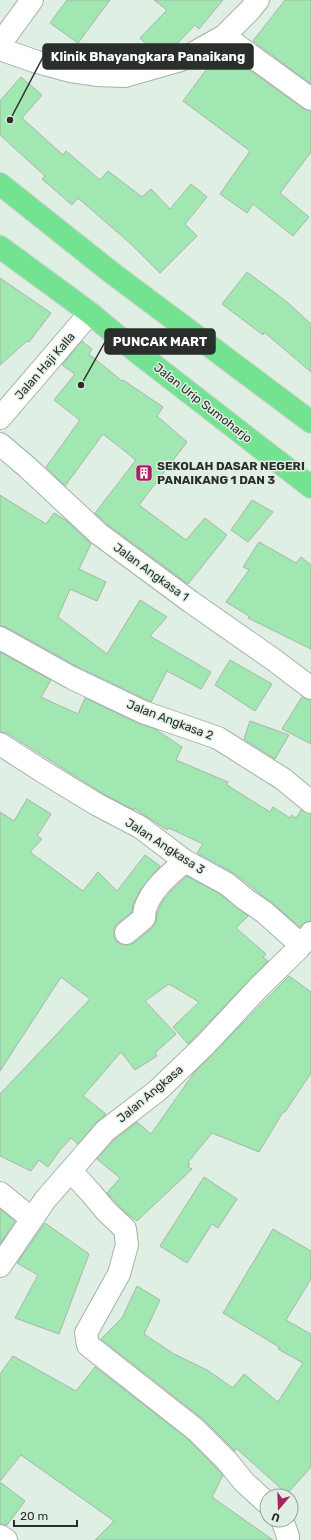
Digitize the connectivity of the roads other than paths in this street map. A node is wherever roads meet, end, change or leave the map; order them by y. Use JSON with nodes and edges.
{"nodes":[{"id":1,"x":32,"y":0,"type":"edge"},
{"id":2,"x":258,"y":0,"type":"edge"},
{"id":3,"x":224,"y":36,"type":"junction"},
{"id":4,"x":0,"y":44,"type":"edge"},
{"id":5,"x":0,"y":49,"type":"edge"},
{"id":6,"x":311,"y":99,"type":"edge"},
{"id":7,"x":0,"y":184,"type":"edge"},
{"id":8,"x":0,"y":247,"type":"edge"},
{"id":9,"x":90,"y":313,"type":"junction"},
{"id":10,"x":0,"y":418,"type":"edge"},
{"id":11,"x":311,"y":422,"type":"edge"},
{"id":12,"x":0,"y":444,"type":"edge"},
{"id":13,"x":311,"y":487,"type":"edge"},
{"id":14,"x":0,"y":638,"type":"edge"},
{"id":15,"x":311,"y":688,"type":"edge"},
{"id":16,"x":0,"y":744,"type":"edge"},
{"id":17,"x":311,"y":802,"type":"edge"},
{"id":18,"x":185,"y":861,"type":"junction"},
{"id":19,"x":126,"y":933,"type":"dead end"},
{"id":20,"x":306,"y":939,"type":"edge"},
{"id":21,"x":71,"y":1171,"type":"junction"},
{"id":22,"x":0,"y":1193,"type":"edge"},
{"id":23,"x":32,"y":1218,"type":"junction"},
{"id":24,"x":0,"y":1266,"type":"edge"},
{"id":25,"x":259,"y":1496,"type":"edge"},
{"id":26,"x":285,"y":1528,"type":"edge"},
{"id":27,"x":0,"y":1536,"type":"edge"},
{"id":28,"x":6,"y":1540,"type":"edge"},
{"id":29,"x":288,"y":1540,"type":"edge"}],
"edges":[{"from":1,"to":4,"type":"street"},
{"from":2,"to":3,"type":"street"},
{"from":3,"to":5,"type":"street"},
{"from":3,"to":6,"type":"street"},
{"from":7,"to":11,"type":"highway"},
{"from":8,"to":9,"type":"highway","name":"Jalan Urip Sumoharjo"},
{"from":9,"to":10,"type":"street","name":"Jalan Haji Kalla"},
{"from":9,"to":13,"type":"highway","name":"Jalan Urip Sumoharjo"},
{"from":12,"to":15,"type":"street","name":"Jalan Angkasa 1"},
{"from":14,"to":17,"type":"street","name":"Jalan Angkasa 2"},
{"from":16,"to":18,"type":"street","name":"Jalan Angkasa 3"},
{"from":18,"to":19,"type":"street"},
{"from":18,"to":20,"type":"street","name":"Jalan Angkasa 3"},
{"from":20,"to":21,"type":"street","name":"Jalan Angkasa"},
{"from":21,"to":23,"type":"street","name":"Jalan Angkasa"},
{"from":21,"to":25,"type":"street"},
{"from":22,"to":23,"type":"street"},
{"from":23,"to":24,"type":"street","name":"Jalan Angkasa"},
{"from":26,"to":29,"type":"street"},
{"from":27,"to":28,"type":"street"}]}
